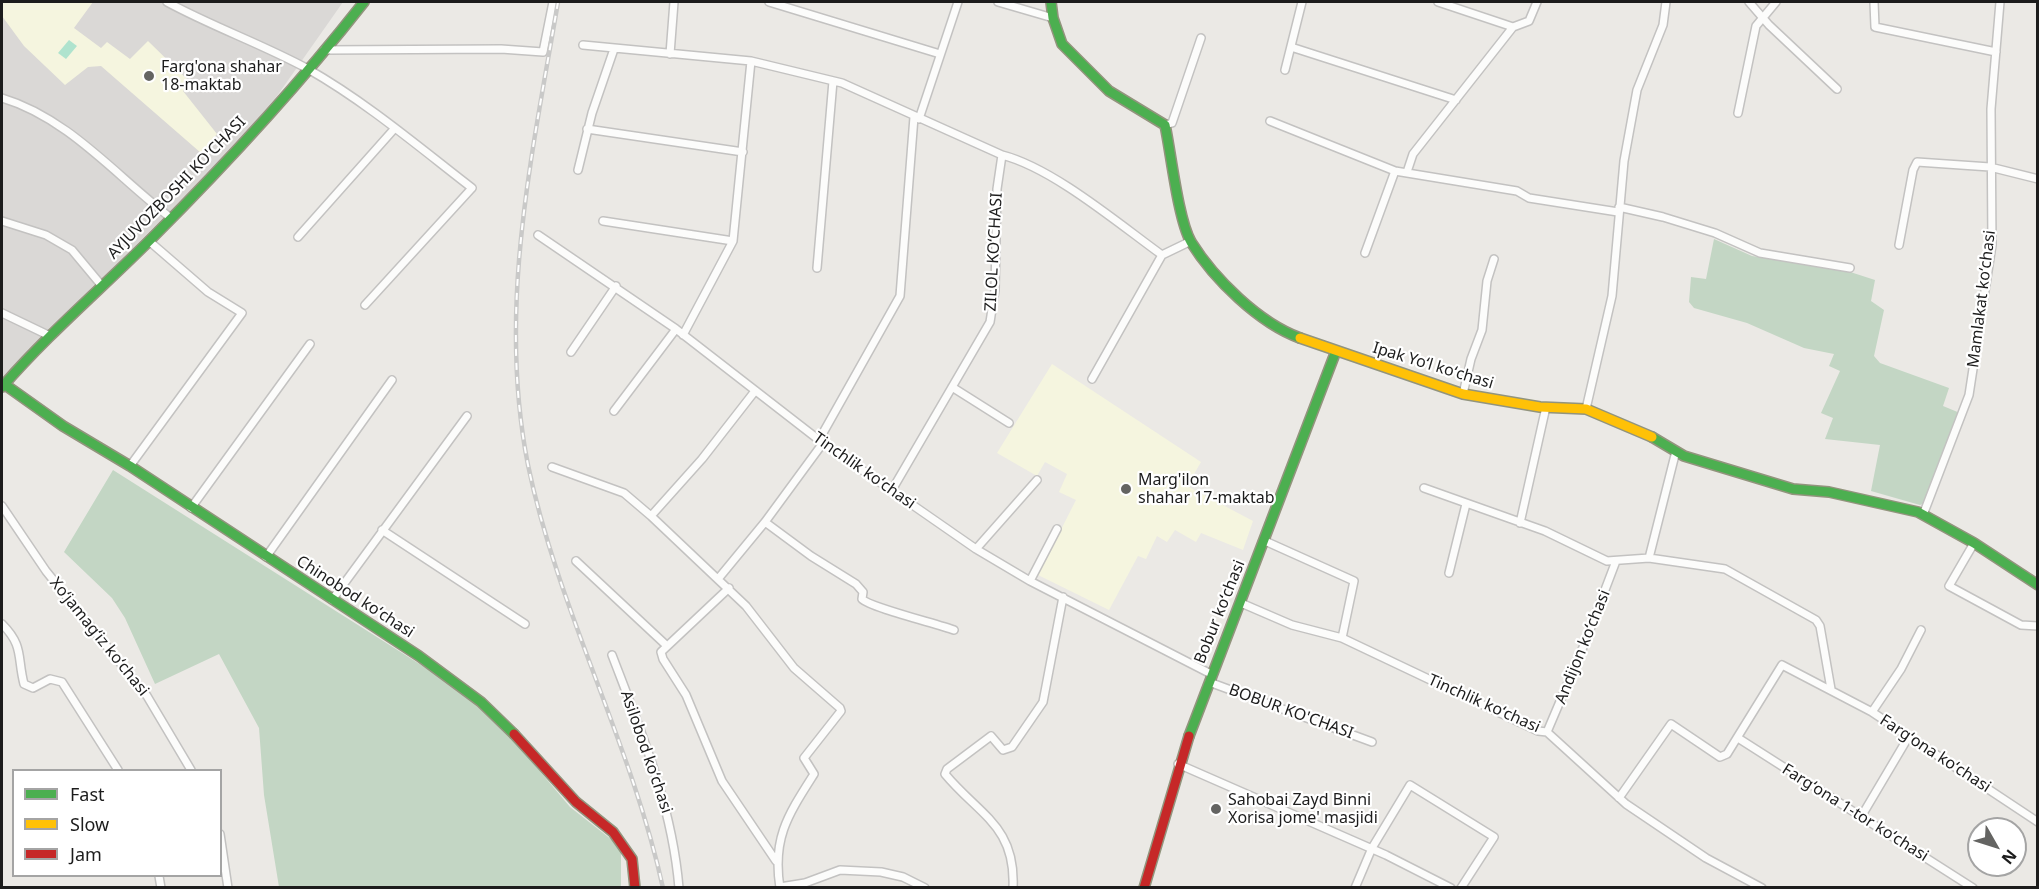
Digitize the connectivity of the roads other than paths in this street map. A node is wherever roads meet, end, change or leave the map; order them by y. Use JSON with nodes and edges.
{"nodes":[{"id":1,"x":167,"y":2,"type":"edge"},
{"id":2,"x":364,"y":2,"type":"edge"},
{"id":3,"x":553,"y":2,"type":"edge"},
{"id":4,"x":674,"y":2,"type":"edge"},
{"id":5,"x":769,"y":2,"type":"edge"},
{"id":6,"x":958,"y":2,"type":"edge"},
{"id":7,"x":998,"y":2,"type":"edge"},
{"id":8,"x":1051,"y":2,"type":"edge"},
{"id":9,"x":1302,"y":2,"type":"edge"},
{"id":10,"x":1438,"y":2,"type":"edge"},
{"id":11,"x":1537,"y":2,"type":"edge"},
{"id":12,"x":1666,"y":2,"type":"edge"},
{"id":13,"x":1749,"y":2,"type":"edge"},
{"id":14,"x":1776,"y":2,"type":"edge"},
{"id":15,"x":1874,"y":2,"type":"edge"},
{"id":16,"x":2000,"y":2,"type":"edge"},
{"id":17,"x":1763,"y":16,"type":"junction"},
{"id":18,"x":1053,"y":18,"type":"junction"},
{"id":19,"x":1513,"y":27,"type":"junction"},
{"id":20,"x":1201,"y":38,"type":"dead end"},
{"id":21,"x":584,"y":45,"type":"dead end"},
{"id":22,"x":1291,"y":47,"type":"junction"},
{"id":23,"x":614,"y":49,"type":"junction"},
{"id":24,"x":324,"y":50,"type":"junction"},
{"id":25,"x":1996,"y":52,"type":"junction"},
{"id":26,"x":670,"y":54,"type":"junction"},
{"id":27,"x":940,"y":54,"type":"junction"},
{"id":28,"x":751,"y":61,"type":"junction"},
{"id":29,"x":308,"y":69,"type":"junction"},
{"id":30,"x":1285,"y":70,"type":"dead end"},
{"id":31,"x":833,"y":81,"type":"junction"},
{"id":32,"x":1837,"y":89,"type":"dead end"},
{"id":33,"x":2,"y":99,"type":"edge"},
{"id":34,"x":1456,"y":100,"type":"junction"},
{"id":35,"x":1738,"y":113,"type":"dead end"},
{"id":36,"x":916,"y":118,"type":"junction"},
{"id":37,"x":1270,"y":121,"type":"dead end"},
{"id":38,"x":1165,"y":125,"type":"junction"},
{"id":39,"x":395,"y":128,"type":"junction"},
{"id":40,"x":587,"y":129,"type":"junction"},
{"id":41,"x":743,"y":153,"type":"junction"},
{"id":42,"x":1002,"y":155,"type":"junction"},
{"id":43,"x":1990,"y":167,"type":"junction"},
{"id":44,"x":578,"y":170,"type":"dead end"},
{"id":45,"x":1395,"y":171,"type":"junction"},
{"id":46,"x":1407,"y":172,"type":"junction"},
{"id":47,"x":2037,"y":178,"type":"edge"},
{"id":48,"x":1618,"y":209,"type":"junction"},
{"id":49,"x":171,"y":218,"type":"junction"},
{"id":50,"x":2,"y":221,"type":"edge"},
{"id":51,"x":603,"y":221,"type":"dead end"},
{"id":52,"x":538,"y":236,"type":"dead end"},
{"id":53,"x":298,"y":237,"type":"dead end"},
{"id":54,"x":149,"y":241,"type":"junction"},
{"id":55,"x":733,"y":241,"type":"junction"},
{"id":56,"x":1191,"y":241,"type":"junction"},
{"id":57,"x":1899,"y":245,"type":"dead end"},
{"id":58,"x":1365,"y":253,"type":"dead end"},
{"id":59,"x":1162,"y":255,"type":"junction"},
{"id":60,"x":1494,"y":259,"type":"dead end"},
{"id":61,"x":817,"y":268,"type":"dead end"},
{"id":62,"x":1850,"y":268,"type":"dead end"},
{"id":63,"x":102,"y":286,"type":"junction"},
{"id":64,"x":616,"y":286,"type":"junction"},
{"id":65,"x":365,"y":305,"type":"dead end"},
{"id":66,"x":2,"y":313,"type":"edge"},
{"id":67,"x":676,"y":329,"type":"junction"},
{"id":68,"x":683,"y":335,"type":"junction"},
{"id":69,"x":50,"y":336,"type":"junction"},
{"id":70,"x":310,"y":344,"type":"dead end"},
{"id":71,"x":1336,"y":351,"type":"junction"},
{"id":72,"x":571,"y":352,"type":"dead end"},
{"id":73,"x":392,"y":380,"type":"dead end"},
{"id":74,"x":1092,"y":380,"type":"dead end"},
{"id":75,"x":3,"y":385,"type":"edge"},
{"id":76,"x":952,"y":387,"type":"junction"},
{"id":77,"x":754,"y":391,"type":"junction"},
{"id":78,"x":1463,"y":394,"type":"junction"},
{"id":79,"x":1546,"y":407,"type":"junction"},
{"id":80,"x":1587,"y":409,"type":"junction"},
{"id":81,"x":614,"y":411,"type":"dead end"},
{"id":82,"x":466,"y":417,"type":"dead end"},
{"id":83,"x":1009,"y":423,"type":"dead end"},
{"id":84,"x":821,"y":441,"type":"junction"},
{"id":85,"x":1676,"y":451,"type":"junction"},
{"id":86,"x":130,"y":466,"type":"junction"},
{"id":87,"x":552,"y":467,"type":"dead end"},
{"id":88,"x":1037,"y":480,"type":"dead end"},
{"id":89,"x":1424,"y":488,"type":"dead end"},
{"id":90,"x":892,"y":490,"type":"junction"},
{"id":91,"x":1466,"y":504,"type":"junction"},
{"id":92,"x":2,"y":506,"type":"edge"},
{"id":93,"x":190,"y":508,"type":"junction"},
{"id":94,"x":1923,"y":515,"type":"junction"},
{"id":95,"x":651,"y":516,"type":"junction"},
{"id":96,"x":765,"y":522,"type":"junction"},
{"id":97,"x":1520,"y":523,"type":"junction"},
{"id":98,"x":1057,"y":528,"type":"dead end"},
{"id":99,"x":382,"y":530,"type":"junction"},
{"id":100,"x":1265,"y":540,"type":"junction"},
{"id":101,"x":1974,"y":543,"type":"junction"},
{"id":102,"x":976,"y":549,"type":"junction"},
{"id":103,"x":266,"y":557,"type":"junction"},
{"id":104,"x":1649,"y":558,"type":"junction"},
{"id":105,"x":576,"y":561,"type":"dead end"},
{"id":106,"x":1616,"y":561,"type":"junction"},
{"id":107,"x":1449,"y":573,"type":"dead end"},
{"id":108,"x":718,"y":579,"type":"junction"},
{"id":109,"x":1029,"y":581,"type":"junction"},
{"id":110,"x":2037,"y":585,"type":"edge"},
{"id":111,"x":729,"y":588,"type":"junction"},
{"id":112,"x":1063,"y":597,"type":"junction"},
{"id":113,"x":332,"y":600,"type":"junction"},
{"id":114,"x":1241,"y":603,"type":"junction"},
{"id":115,"x":2,"y":624,"type":"edge"},
{"id":116,"x":525,"y":624,"type":"dead end"},
{"id":117,"x":2037,"y":626,"type":"edge"},
{"id":118,"x":954,"y":630,"type":"dead end"},
{"id":119,"x":1921,"y":630,"type":"dead end"},
{"id":120,"x":1342,"y":638,"type":"junction"},
{"id":121,"x":666,"y":645,"type":"junction"},
{"id":122,"x":612,"y":655,"type":"dead end"},
{"id":123,"x":1210,"y":678,"type":"junction"},
{"id":124,"x":1831,"y":689,"type":"junction"},
{"id":125,"x":1872,"y":712,"type":"junction"},
{"id":126,"x":1547,"y":732,"type":"junction"},
{"id":127,"x":1909,"y":736,"type":"junction"},
{"id":128,"x":1738,"y":738,"type":"junction"},
{"id":129,"x":1372,"y":742,"type":"dead end"},
{"id":130,"x":1178,"y":764,"type":"junction"},
{"id":131,"x":117,"y":769,"type":"edge"},
{"id":132,"x":190,"y":769,"type":"edge"},
{"id":133,"x":1619,"y":798,"type":"junction"},
{"id":134,"x":1861,"y":817,"type":"junction"},
{"id":135,"x":2037,"y":822,"type":"edge"},
{"id":136,"x":222,"y":848,"type":"edge"},
{"id":137,"x":1372,"y":849,"type":"junction"},
{"id":138,"x":776,"y":861,"type":"junction"},
{"id":139,"x":805,"y":885,"type":"edge"},
{"id":140,"x":780,"y":887,"type":"edge"},
{"id":141,"x":228,"y":888,"type":"edge"},
{"id":142,"x":635,"y":888,"type":"edge"},
{"id":143,"x":679,"y":888,"type":"edge"},
{"id":144,"x":925,"y":888,"type":"edge"},
{"id":145,"x":1013,"y":888,"type":"edge"},
{"id":146,"x":1144,"y":888,"type":"edge"},
{"id":147,"x":1355,"y":888,"type":"edge"},
{"id":148,"x":1451,"y":888,"type":"edge"},
{"id":149,"x":1461,"y":888,"type":"edge"},
{"id":150,"x":1762,"y":888,"type":"edge"},
{"id":151,"x":1973,"y":888,"type":"edge"}],
"edges":[{"from":1,"to":29,"type":"street"},
{"from":2,"to":24,"type":"street","name":"AYJUVOZBOSHI KO'CHASI"},
{"from":3,"to":24,"type":"street"},
{"from":4,"to":26,"type":"street"},
{"from":5,"to":27,"type":"street"},
{"from":6,"to":27,"type":"street"},
{"from":7,"to":18,"type":"street"},
{"from":8,"to":18,"type":"street"},
{"from":9,"to":22,"type":"street"},
{"from":10,"to":19,"type":"street"},
{"from":11,"to":19,"type":"street"},
{"from":12,"to":48,"type":"street"},
{"from":13,"to":17,"type":"street"},
{"from":14,"to":17,"type":"street"},
{"from":15,"to":25,"type":"street"},
{"from":16,"to":25,"type":"street","name":"Mamlakat koʻchasi"},
{"from":17,"to":32,"type":"street"},
{"from":17,"to":35,"type":"street"},
{"from":18,"to":38,"type":"street"},
{"from":19,"to":34,"type":"street"},
{"from":20,"to":38,"type":"street"},
{"from":21,"to":23,"type":"street"},
{"from":22,"to":30,"type":"street"},
{"from":22,"to":34,"type":"street"},
{"from":23,"to":26,"type":"street"},
{"from":23,"to":40,"type":"street"},
{"from":24,"to":29,"type":"street","name":"AYJUVOZBOSHI KO'CHASI"},
{"from":25,"to":43,"type":"street","name":"Mamlakat koʻchasi"},
{"from":26,"to":28,"type":"street"},
{"from":27,"to":36,"type":"street"},
{"from":28,"to":31,"type":"street"},
{"from":28,"to":41,"type":"street"},
{"from":29,"to":39,"type":"street"},
{"from":29,"to":49,"type":"street","name":"AYJUVOZBOSHI KO'CHASI"},
{"from":31,"to":36,"type":"street"},
{"from":31,"to":61,"type":"street"},
{"from":33,"to":49,"type":"street"},
{"from":34,"to":46,"type":"street"},
{"from":36,"to":42,"type":"street"},
{"from":36,"to":84,"type":"street"},
{"from":37,"to":45,"type":"street"},
{"from":38,"to":56,"type":"street","name":"Ipak Yoʻl koʻchasi"},
{"from":39,"to":53,"type":"street"},
{"from":39,"to":65,"type":"street"},
{"from":40,"to":41,"type":"street"},
{"from":40,"to":44,"type":"street"},
{"from":41,"to":55,"type":"street"},
{"from":42,"to":59,"type":"street"},
{"from":42,"to":76,"type":"street","name":"ZILOL KO‘CHASI"},
{"from":43,"to":47,"type":"street"},
{"from":43,"to":57,"type":"street"},
{"from":43,"to":94,"type":"street","name":"Mamlakat koʻchasi"},
{"from":45,"to":46,"type":"street"},
{"from":45,"to":58,"type":"street"},
{"from":46,"to":48,"type":"street"},
{"from":48,"to":62,"type":"street"},
{"from":48,"to":80,"type":"street"},
{"from":49,"to":54,"type":"street","name":"AYJUVOZBOSHI KO'CHASI"},
{"from":50,"to":63,"type":"street"},
{"from":51,"to":55,"type":"street"},
{"from":52,"to":64,"type":"street","name":"Tinchlik koʻchasi"},
{"from":54,"to":63,"type":"street","name":"AYJUVOZBOSHI KO'CHASI"},
{"from":54,"to":86,"type":"street"},
{"from":55,"to":68,"type":"street"},
{"from":56,"to":59,"type":"street"},
{"from":56,"to":71,"type":"street","name":"Ipak Yoʻl koʻchasi"},
{"from":59,"to":74,"type":"street"},
{"from":60,"to":78,"type":"street"},
{"from":63,"to":69,"type":"street","name":"AYJUVOZBOSHI KO'CHASI"},
{"from":64,"to":67,"type":"street","name":"Tinchlik koʻchasi"},
{"from":64,"to":72,"type":"street"},
{"from":66,"to":69,"type":"street"},
{"from":67,"to":68,"type":"street","name":"Tinchlik koʻchasi"},
{"from":67,"to":81,"type":"street"},
{"from":68,"to":77,"type":"street","name":"Tinchlik koʻchasi"},
{"from":69,"to":75,"type":"street","name":"AYJUVOZBOSHI KO'CHASI"},
{"from":70,"to":93,"type":"street"},
{"from":71,"to":78,"type":"street","name":"Ipak Yoʻl koʻchasi"},
{"from":71,"to":100,"type":"street","name":"Bobur koʻchasi"},
{"from":73,"to":103,"type":"street"},
{"from":75,"to":86,"type":"street","name":"Chinobod koʻchasi"},
{"from":76,"to":83,"type":"street"},
{"from":76,"to":90,"type":"street","name":"ZILOL KO‘CHASI"},
{"from":77,"to":84,"type":"street","name":"Tinchlik koʻchasi"},
{"from":77,"to":95,"type":"street"},
{"from":78,"to":79,"type":"street","name":"Ipak Yoʻl koʻchasi"},
{"from":79,"to":80,"type":"street","name":"Ipak Yoʻl koʻchasi"},
{"from":79,"to":97,"type":"street"},
{"from":80,"to":85,"type":"street","name":"Ipak Yoʻl koʻchasi"},
{"from":82,"to":99,"type":"street"},
{"from":84,"to":90,"type":"street","name":"Tinchlik koʻchasi"},
{"from":84,"to":96,"type":"street"},
{"from":85,"to":94,"type":"street","name":"Ipak Yoʻl koʻchasi"},
{"from":85,"to":104,"type":"street"},
{"from":86,"to":93,"type":"street","name":"Chinobod koʻchasi"},
{"from":87,"to":95,"type":"street"},
{"from":88,"to":102,"type":"street"},
{"from":89,"to":91,"type":"street"},
{"from":90,"to":102,"type":"street","name":"Tinchlik koʻchasi"},
{"from":91,"to":97,"type":"street"},
{"from":91,"to":107,"type":"street"},
{"from":92,"to":132,"type":"street","name":"Xoʻjamagʻiz koʻchasi"},
{"from":93,"to":103,"type":"street","name":"Chinobod koʻchasi"},
{"from":94,"to":101,"type":"street","name":"Ipak Yoʻl koʻchasi"},
{"from":95,"to":108,"type":"street"},
{"from":96,"to":108,"type":"street"},
{"from":96,"to":118,"type":"street"},
{"from":97,"to":106,"type":"street"},
{"from":98,"to":109,"type":"street"},
{"from":99,"to":113,"type":"street"},
{"from":99,"to":116,"type":"street"},
{"from":100,"to":114,"type":"street","name":"Bobur koʻchasi"},
{"from":100,"to":120,"type":"street"},
{"from":101,"to":110,"type":"street","name":"Ipak Yoʻl koʻchasi"},
{"from":101,"to":117,"type":"street"},
{"from":102,"to":109,"type":"street","name":"Tinchlik koʻchasi"},
{"from":103,"to":113,"type":"street","name":"Chinobod koʻchasi"},
{"from":104,"to":106,"type":"street"},
{"from":104,"to":124,"type":"street"},
{"from":105,"to":121,"type":"street"},
{"from":106,"to":126,"type":"street","name":"Andijon koʻchasi"},
{"from":108,"to":111,"type":"street"},
{"from":109,"to":112,"type":"street","name":"Tinchlik koʻchasi"},
{"from":111,"to":121,"type":"street"},
{"from":111,"to":138,"type":"street"},
{"from":112,"to":123,"type":"street","name":"Tinchlik koʻchasi"},
{"from":112,"to":145,"type":"street"},
{"from":113,"to":142,"type":"street","name":"Chinobod koʻchasi"},
{"from":114,"to":120,"type":"street","name":"Tinchlik koʻchasi"},
{"from":114,"to":123,"type":"street","name":"Bobur koʻchasi"},
{"from":115,"to":131,"type":"street"},
{"from":119,"to":125,"type":"street"},
{"from":120,"to":126,"type":"street","name":"Tinchlik koʻchasi"},
{"from":121,"to":138,"type":"street"},
{"from":122,"to":143,"type":"street","name":"Asilobod koʻchasi"},
{"from":123,"to":129,"type":"street","name":"BOBUR KO'CHASI"},
{"from":123,"to":130,"type":"street","name":"Bobur koʻchasi"},
{"from":124,"to":125,"type":"street","name":"Fargʻona koʻchasi"},
{"from":124,"to":128,"type":"street","name":"Fargʻona koʻchasi"},
{"from":125,"to":127,"type":"street","name":"Fargʻona koʻchasi"},
{"from":126,"to":133,"type":"street","name":"Tinchlik koʻchasi"},
{"from":127,"to":134,"type":"street"},
{"from":127,"to":135,"type":"street","name":"Fargʻona koʻchasi"},
{"from":128,"to":133,"type":"street"},
{"from":128,"to":134,"type":"street","name":"Fargʻona 1-tor koʻchasi"},
{"from":130,"to":137,"type":"street"},
{"from":130,"to":146,"type":"street","name":"Bobur koʻchasi"},
{"from":133,"to":150,"type":"street","name":"Tinchlik koʻchasi"},
{"from":134,"to":151,"type":"street","name":"Fargʻona 1-tor koʻchasi"},
{"from":136,"to":141,"type":"street"},
{"from":137,"to":147,"type":"street"},
{"from":137,"to":148,"type":"street"},
{"from":137,"to":149,"type":"street"},
{"from":138,"to":140,"type":"street"},
{"from":139,"to":140,"type":"street"},
{"from":139,"to":144,"type":"street"}]}
